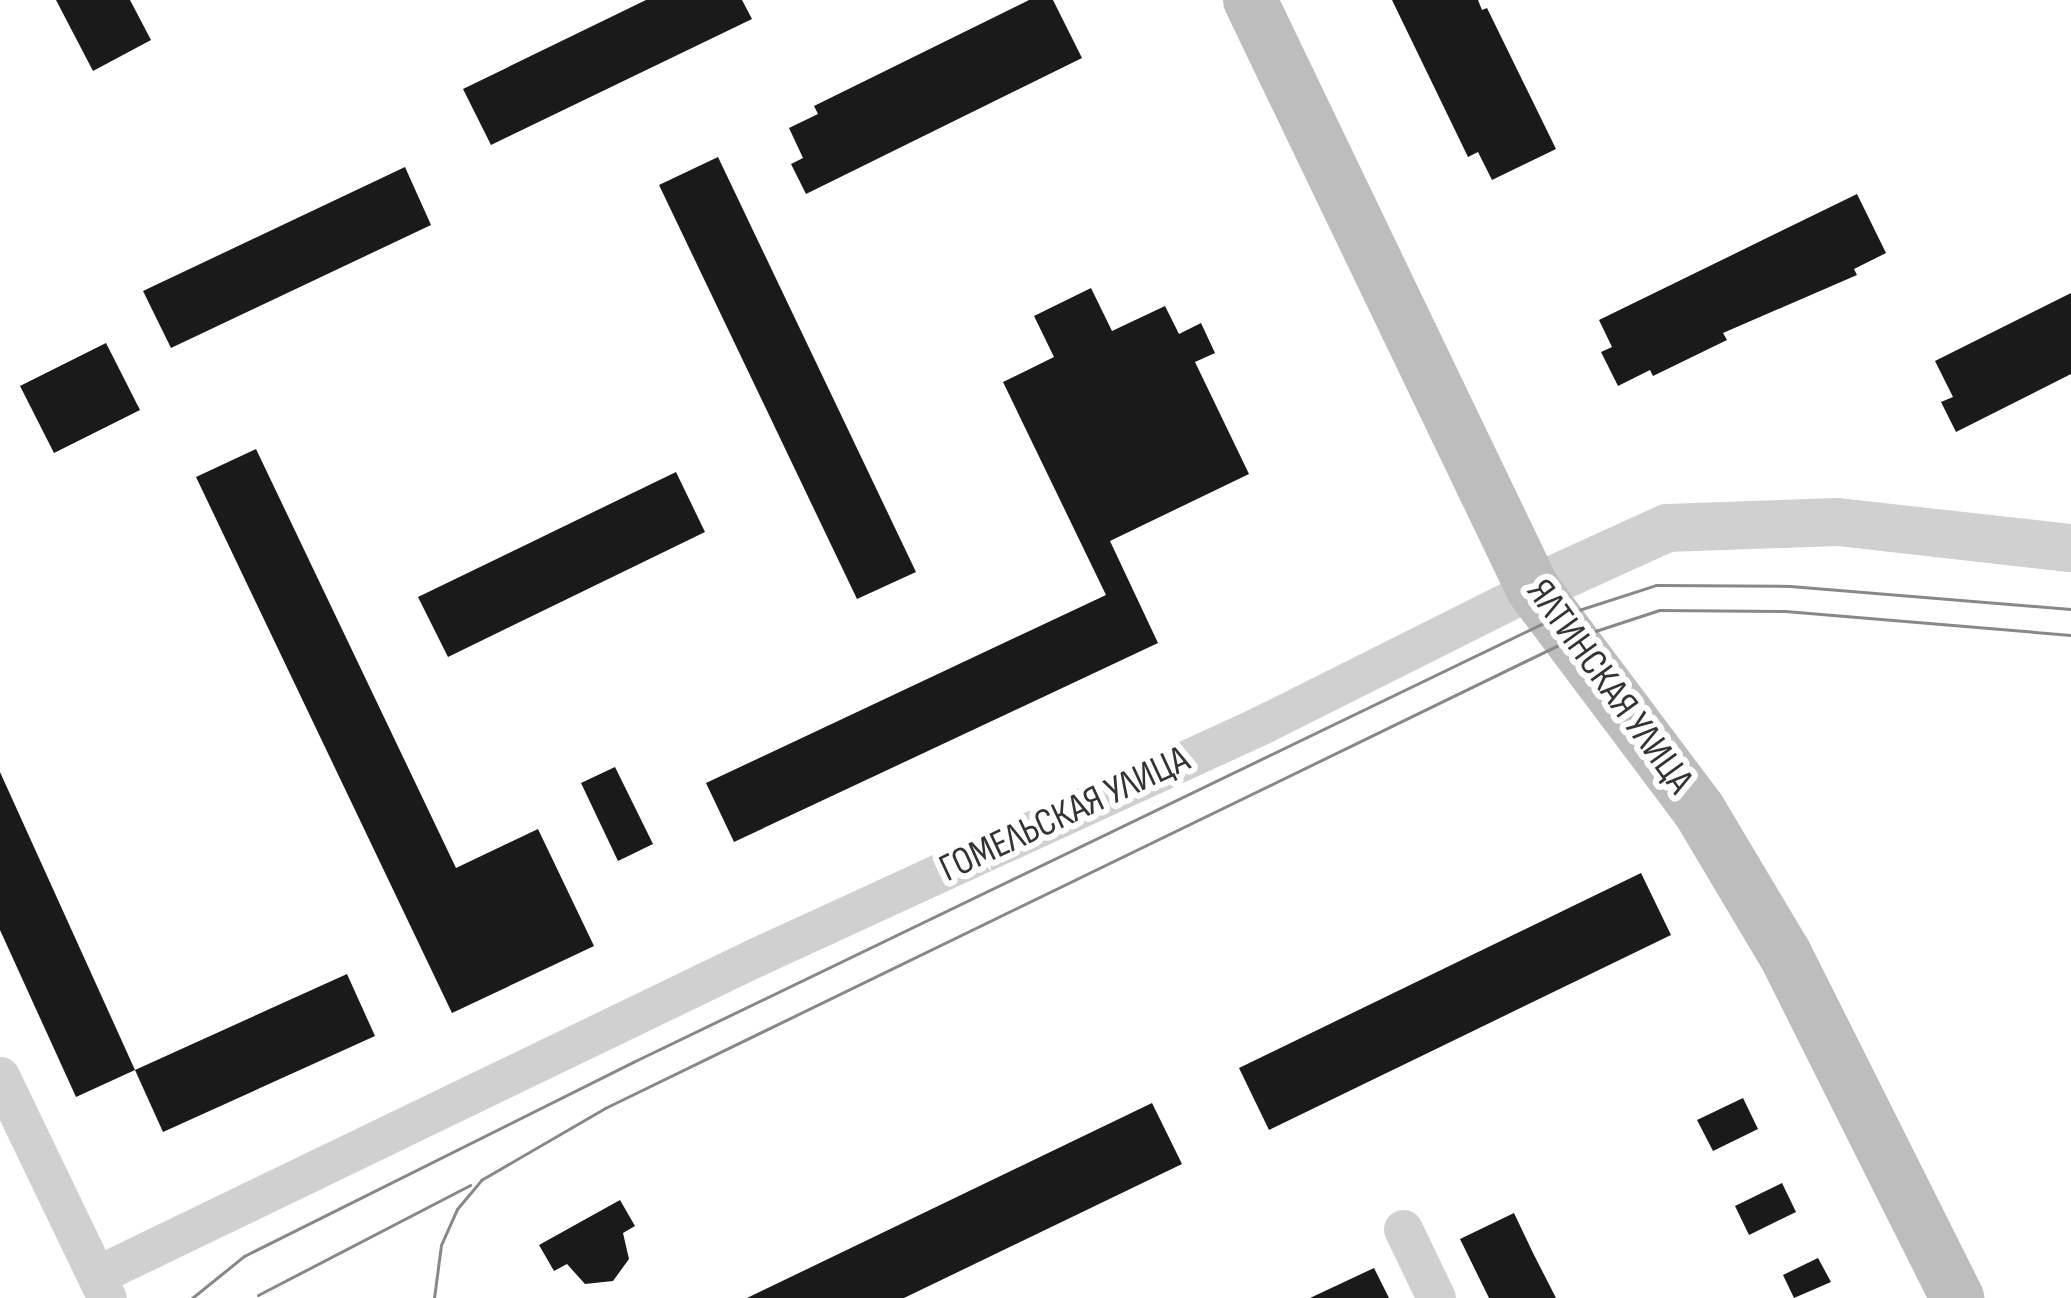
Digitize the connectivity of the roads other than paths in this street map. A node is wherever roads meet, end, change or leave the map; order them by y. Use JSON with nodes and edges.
{"nodes":[{"id":1,"x":1250,"y":0,"type":"edge"},
{"id":2,"x":2071,"y":548,"type":"edge"},
{"id":3,"x":1533,"y":589,"type":"junction"},
{"id":4,"x":0,"y":1076,"type":"edge"},
{"id":5,"x":1403,"y":1229,"type":"dead end"},
{"id":6,"x":102,"y":1287,"type":"edge"},
{"id":7,"x":1436,"y":1298,"type":"edge"},
{"id":8,"x":1957,"y":1298,"type":"edge"}],
"edges":[{"from":1,"to":3,"type":"main road","name":"ЯЛТИНСКАЯ УЛИЦА"},
{"from":2,"to":3,"type":"street","name":"ГОМЕЛЬСКАЯ УЛИЦА"},
{"from":3,"to":6,"type":"street","name":"ГОМЕЛЬСКАЯ УЛИЦА"},
{"from":3,"to":8,"type":"main road","name":"ЯЛТИНСКАЯ УЛИЦА"},
{"from":4,"to":6,"type":"street"},
{"from":5,"to":7,"type":"street"}]}
